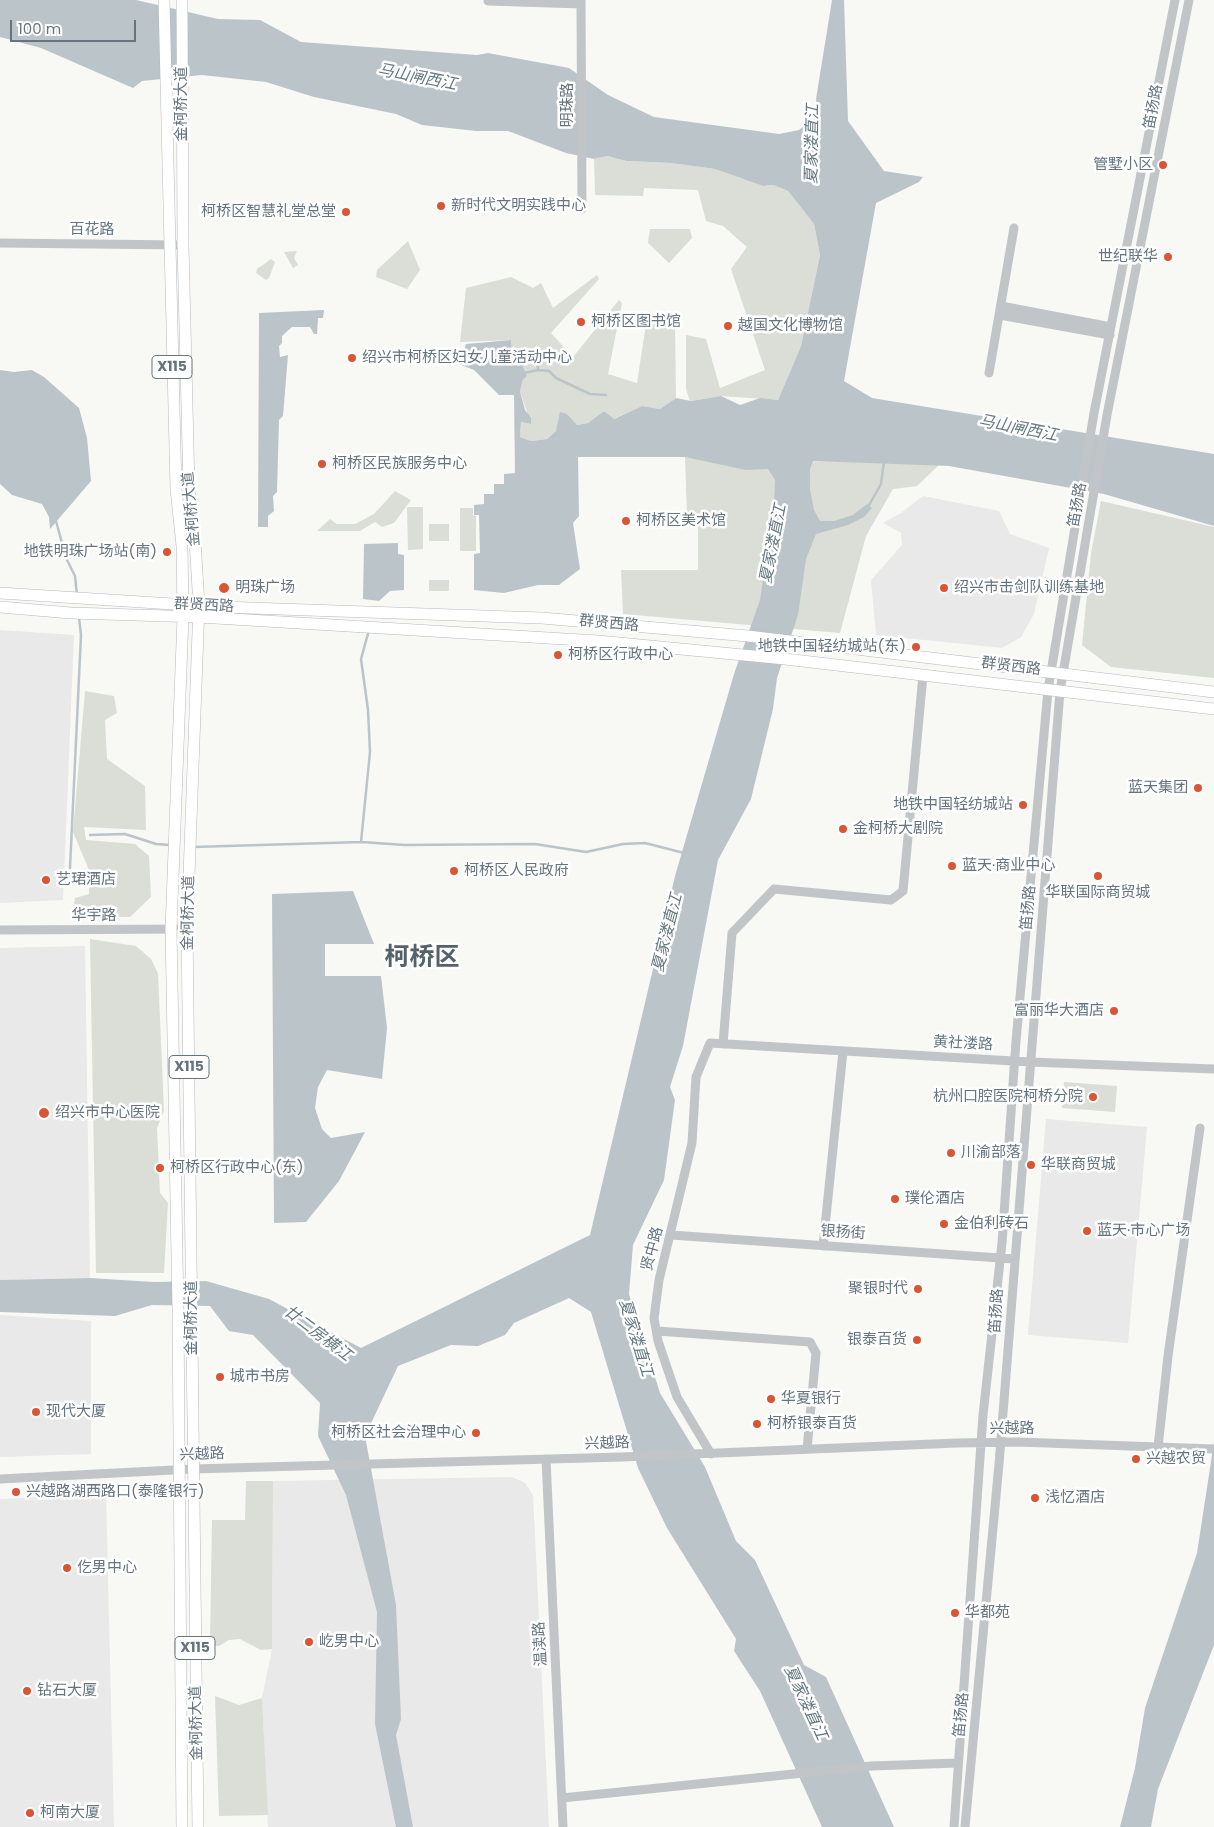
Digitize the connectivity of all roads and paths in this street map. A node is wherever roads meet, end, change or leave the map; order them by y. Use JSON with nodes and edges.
{"nodes":[{"id":1,"x":164,"y":0,"type":"edge"},
{"id":2,"x":182,"y":0,"type":"edge"},
{"id":3,"x":1175,"y":0,"type":"edge"},
{"id":4,"x":1189,"y":0,"type":"edge"},
{"id":5,"x":488,"y":1,"type":"dead end"},
{"id":6,"x":581,"y":2,"type":"edge"},
{"id":7,"x":582,"y":209,"type":"dead end"},
{"id":8,"x":1014,"y":228,"type":"dead end"},
{"id":9,"x":0,"y":243,"type":"edge"},
{"id":10,"x":169,"y":244,"type":"junction"},
{"id":11,"x":183,"y":245,"type":"junction"},
{"id":12,"x":1000,"y":310,"type":"junction"},
{"id":13,"x":1110,"y":331,"type":"junction"},
{"id":14,"x":989,"y":373,"type":"dead end"},
{"id":15,"x":0,"y":593,"type":"edge"},
{"id":16,"x":183,"y":604,"type":"junction"},
{"id":17,"x":199,"y":605,"type":"junction"},
{"id":18,"x":0,"y":607,"type":"edge"},
{"id":19,"x":183,"y":617,"type":"junction"},
{"id":20,"x":199,"y":617,"type":"junction"},
{"id":21,"x":1051,"y":672,"type":"junction"},
{"id":22,"x":1063,"y":674,"type":"junction"},
{"id":23,"x":923,"y":675,"type":"junction"},
{"id":24,"x":1054,"y":691,"type":"junction"},
{"id":25,"x":1214,"y":692,"type":"edge"},
{"id":26,"x":1214,"y":709,"type":"edge"},
{"id":27,"x":187,"y":929,"type":"junction"},
{"id":28,"x":0,"y":930,"type":"edge"},
{"id":29,"x":171,"y":930,"type":"junction"},
{"id":30,"x":710,"y":1043,"type":"joint"},
{"id":31,"x":722,"y":1044,"type":"junction"},
{"id":32,"x":843,"y":1051,"type":"junction"},
{"id":33,"x":1014,"y":1061,"type":"junction"},
{"id":34,"x":1030,"y":1062,"type":"junction"},
{"id":35,"x":1214,"y":1069,"type":"edge"},
{"id":36,"x":1200,"y":1128,"type":"dead end"},
{"id":37,"x":671,"y":1235,"type":"junction"},
{"id":38,"x":824,"y":1246,"type":"junction"},
{"id":39,"x":1000,"y":1258,"type":"junction"},
{"id":40,"x":1014,"y":1259,"type":"junction"},
{"id":41,"x":656,"y":1331,"type":"junction"},
{"id":42,"x":1001,"y":1442,"type":"junction"},
{"id":43,"x":981,"y":1443,"type":"junction"},
{"id":44,"x":1158,"y":1447,"type":"junction"},
{"id":45,"x":807,"y":1449,"type":"junction"},
{"id":46,"x":1214,"y":1449,"type":"edge"},
{"id":47,"x":707,"y":1454,"type":"junction"},
{"id":48,"x":546,"y":1460,"type":"junction"},
{"id":49,"x":193,"y":1469,"type":"junction"},
{"id":50,"x":179,"y":1470,"type":"junction"},
{"id":51,"x":0,"y":1479,"type":"edge"},
{"id":52,"x":958,"y":1763,"type":"junction"},
{"id":53,"x":562,"y":1798,"type":"junction"},
{"id":54,"x":182,"y":1827,"type":"edge"},
{"id":55,"x":198,"y":1827,"type":"edge"},
{"id":56,"x":563,"y":1827,"type":"edge"},
{"id":57,"x":954,"y":1827,"type":"edge"},
{"id":58,"x":965,"y":1827,"type":"edge"}],
"edges":[{"from":1,"to":10,"type":"main road","name":"金柯桥大道","number":"X115"},
{"from":2,"to":11,"type":"main road","name":"金柯桥大道","number":"X115"},
{"from":3,"to":13,"type":"street","name":"笛扬路"},
{"from":4,"to":22,"type":"street","name":"笛扬路"},
{"from":5,"to":6,"type":"street"},
{"from":6,"to":7,"type":"street","name":"明珠路"},
{"from":8,"to":12,"type":"street"},
{"from":9,"to":10,"type":"street","name":"百花路"},
{"from":10,"to":11,"type":"street","name":"百花路"},
{"from":10,"to":16,"type":"main road","name":"金柯桥大道","number":"X115"},
{"from":11,"to":17,"type":"main road","name":"金柯桥大道","number":"X115"},
{"from":12,"to":13,"type":"street"},
{"from":12,"to":14,"type":"street"},
{"from":13,"to":21,"type":"street","name":"笛扬路"},
{"from":15,"to":16,"type":"main road","name":"群贤西路"},
{"from":16,"to":17,"type":"main road","name":"群贤西路"},
{"from":16,"to":19,"type":"main road","name":"金柯桥大道","number":"X115"},
{"from":17,"to":20,"type":"main road","name":"金柯桥大道"},
{"from":17,"to":21,"type":"main road","name":"群贤西路"},
{"from":18,"to":19,"type":"main road","name":"群贤西路"},
{"from":19,"to":20,"type":"main road","name":"群贤西路"},
{"from":19,"to":29,"type":"main road","name":"金柯桥大道","number":"X115"},
{"from":20,"to":23,"type":"main road","name":"群贤西路"},
{"from":20,"to":27,"type":"main road","name":"金柯桥大道","number":"X115"},
{"from":21,"to":22,"type":"main road","name":"群贤西路"},
{"from":21,"to":24,"type":"street","name":"笛扬路"},
{"from":22,"to":24,"type":"street","name":"笛扬路"},
{"from":22,"to":25,"type":"main road","name":"群贤西路"},
{"from":23,"to":24,"type":"main road","name":"群贤西路"},
{"from":23,"to":31,"type":"street"},
{"from":24,"to":26,"type":"main road","name":"群贤西路"},
{"from":24,"to":33,"type":"street","name":"笛扬路"},
{"from":24,"to":34,"type":"street","name":"笛扬路"},
{"from":27,"to":29,"type":"street","name":"华宇路"},
{"from":27,"to":49,"type":"main road","name":"金柯桥大道","number":"X115"},
{"from":28,"to":29,"type":"street","name":"华宇路"},
{"from":29,"to":50,"type":"main road","name":"金柯桥大道","number":"X115"},
{"from":30,"to":31,"type":"street","name":"黄社溇路"},
{"from":30,"to":37,"type":"street","name":"贤中路"},
{"from":31,"to":32,"type":"street","name":"黄社溇路"},
{"from":32,"to":33,"type":"street","name":"黄社溇路"},
{"from":32,"to":38,"type":"street"},
{"from":33,"to":34,"type":"street","name":"黄社溇路"},
{"from":33,"to":39,"type":"street","name":"笛扬路"},
{"from":34,"to":35,"type":"street","name":"黄社溇路"},
{"from":34,"to":40,"type":"street","name":"笛扬路"},
{"from":36,"to":44,"type":"street"},
{"from":37,"to":38,"type":"street","name":"银扬街"},
{"from":37,"to":41,"type":"street","name":"贤中路"},
{"from":38,"to":39,"type":"street","name":"银扬街"},
{"from":39,"to":40,"type":"street","name":"银扬街"},
{"from":39,"to":43,"type":"street","name":"笛扬路"},
{"from":40,"to":42,"type":"street","name":"笛扬路"},
{"from":41,"to":45,"type":"street"},
{"from":41,"to":47,"type":"street","name":"贤中路"},
{"from":42,"to":43,"type":"street","name":"兴越路"},
{"from":42,"to":44,"type":"street","name":"兴越路"},
{"from":42,"to":58,"type":"street","name":"笛扬路"},
{"from":43,"to":45,"type":"street","name":"兴越路"},
{"from":43,"to":52,"type":"street","name":"笛扬路"},
{"from":44,"to":46,"type":"street","name":"兴越路"},
{"from":45,"to":47,"type":"street","name":"兴越路"},
{"from":47,"to":48,"type":"street","name":"兴越路"},
{"from":48,"to":49,"type":"street","name":"兴越路"},
{"from":48,"to":53,"type":"street","name":"温渎路"},
{"from":49,"to":50,"type":"street","name":"兴越路"},
{"from":49,"to":55,"type":"main road","name":"金柯桥大道","number":"X115"},
{"from":50,"to":51,"type":"street","name":"兴越路"},
{"from":50,"to":54,"type":"main road","name":"金柯桥大道","number":"X115"},
{"from":52,"to":53,"type":"street"},
{"from":52,"to":57,"type":"street","name":"笛扬路"},
{"from":53,"to":56,"type":"street","name":"温渎路"}]}
